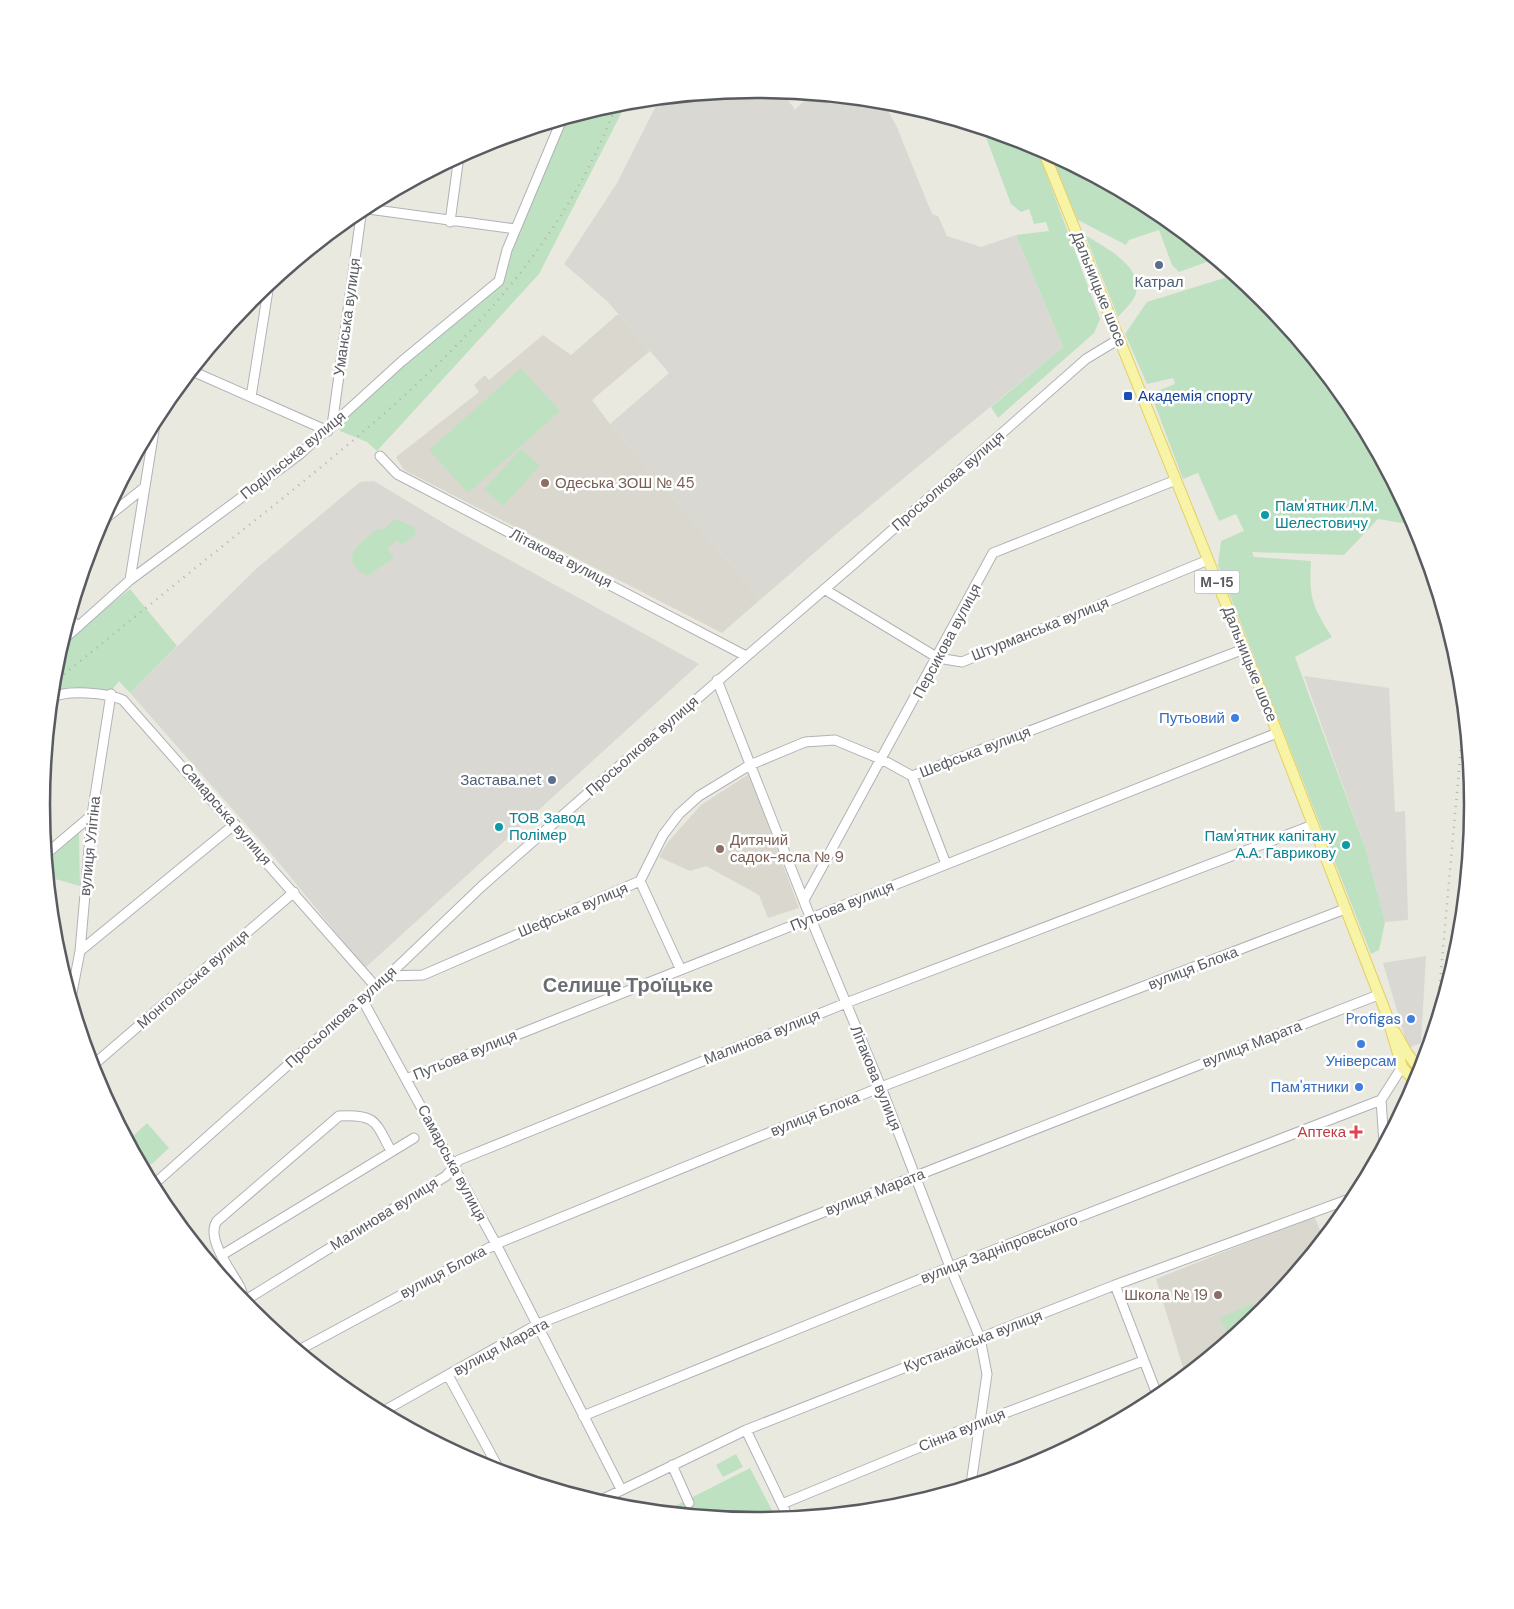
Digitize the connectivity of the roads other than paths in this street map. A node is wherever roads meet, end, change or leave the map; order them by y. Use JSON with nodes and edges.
{"nodes":[{"id":1,"x":559,"y":126,"type":"edge"},
{"id":2,"x":1047,"y":160,"type":"edge"},
{"id":3,"x":459,"y":163,"type":"edge"},
{"id":4,"x":375,"y":210,"type":"edge"},
{"id":5,"x":360,"y":220,"type":"edge"},
{"id":6,"x":450,"y":222,"type":"junction"},
{"id":7,"x":516,"y":229,"type":"junction"},
{"id":8,"x":267,"y":295,"type":"edge"},
{"id":9,"x":1119,"y":339,"type":"junction"},
{"id":10,"x":197,"y":373,"type":"edge"},
{"id":11,"x":251,"y":397,"type":"junction"},
{"id":12,"x":330,"y":428,"type":"junction"},
{"id":13,"x":153,"y":438,"type":"edge"},
{"id":14,"x":380,"y":456,"type":"dead end"},
{"id":15,"x":1176,"y":480,"type":"junction"},
{"id":16,"x":145,"y":487,"type":"junction"},
{"id":17,"x":115,"y":511,"type":"edge"},
{"id":18,"x":1208,"y":560,"type":"junction"},
{"id":19,"x":130,"y":580,"type":"junction"},
{"id":20,"x":824,"y":589,"type":"junction"},
{"id":21,"x":74,"y":622,"type":"edge"},
{"id":22,"x":78,"y":627,"type":"junction"},
{"id":23,"x":72,"y":632,"type":"edge"},
{"id":24,"x":1244,"y":649,"type":"junction"},
{"id":25,"x":746,"y":656,"type":"junction"},
{"id":26,"x":938,"y":658,"type":"junction"},
{"id":27,"x":717,"y":680,"type":"junction"},
{"id":28,"x":59,"y":694,"type":"edge"},
{"id":29,"x":111,"y":694,"type":"junction"},
{"id":30,"x":1277,"y":733,"type":"junction"},
{"id":31,"x":883,"y":760,"type":"junction"},
{"id":32,"x":750,"y":765,"type":"junction"},
{"id":33,"x":912,"y":776,"type":"junction"},
{"id":34,"x":92,"y":815,"type":"junction"},
{"id":35,"x":235,"y":824,"type":"junction"},
{"id":36,"x":1313,"y":826,"type":"junction"},
{"id":37,"x":52,"y":849,"type":"edge"},
{"id":38,"x":946,"y":864,"type":"junction"},
{"id":39,"x":640,"y":881,"type":"junction"},
{"id":40,"x":294,"y":892,"type":"junction"},
{"id":41,"x":804,"y":900,"type":"junction"},
{"id":42,"x":1345,"y":909,"type":"junction"},
{"id":43,"x":811,"y":919,"type":"junction"},
{"id":44,"x":80,"y":951,"type":"junction"},
{"id":45,"x":680,"y":968,"type":"junction"},
{"id":46,"x":388,"y":976,"type":"junction"},
{"id":47,"x":74,"y":985,"type":"edge"},
{"id":48,"x":376,"y":986,"type":"junction"},
{"id":49,"x":1378,"y":995,"type":"junction"},
{"id":50,"x":362,"y":999,"type":"junction"},
{"id":51,"x":846,"y":1003,"type":"junction"},
{"id":52,"x":1386,"y":1013,"type":"junction"},
{"id":53,"x":99,"y":1060,"type":"edge"},
{"id":54,"x":1415,"y":1062,"type":"edge"},
{"id":55,"x":1402,"y":1067,"type":"junction"},
{"id":56,"x":1410,"y":1076,"type":"edge"},
{"id":57,"x":406,"y":1079,"type":"junction"},
{"id":58,"x":881,"y":1087,"type":"junction"},
{"id":59,"x":1381,"y":1100,"type":"junction"},
{"id":60,"x":1383,"y":1132,"type":"edge"},
{"id":61,"x":414,"y":1138,"type":"dead end"},
{"id":62,"x":391,"y":1151,"type":"junction"},
{"id":63,"x":453,"y":1168,"type":"junction"},
{"id":64,"x":915,"y":1176,"type":"junction"},
{"id":65,"x":158,"y":1179,"type":"edge"},
{"id":66,"x":1341,"y":1202,"type":"edge"},
{"id":67,"x":496,"y":1244,"type":"junction"},
{"id":68,"x":222,"y":1255,"type":"junction"},
{"id":69,"x":950,"y":1268,"type":"junction"},
{"id":70,"x":233,"y":1280,"type":"edge"},
{"id":71,"x":1115,"y":1285,"type":"junction"},
{"id":72,"x":250,"y":1297,"type":"edge"},
{"id":73,"x":538,"y":1324,"type":"junction"},
{"id":74,"x":980,"y":1338,"type":"junction"},
{"id":75,"x":305,"y":1347,"type":"edge"},
{"id":76,"x":1143,"y":1361,"type":"junction"},
{"id":77,"x":448,"y":1375,"type":"junction"},
{"id":78,"x":1155,"y":1389,"type":"edge"},
{"id":79,"x":389,"y":1408,"type":"edge"},
{"id":80,"x":583,"y":1416,"type":"junction"},
{"id":81,"x":981,"y":1422,"type":"junction"},
{"id":82,"x":746,"y":1430,"type":"junction"},
{"id":83,"x":495,"y":1461,"type":"edge"},
{"id":84,"x":672,"y":1465,"type":"junction"},
{"id":85,"x":972,"y":1478,"type":"edge"},
{"id":86,"x":621,"y":1489,"type":"junction"},
{"id":87,"x":609,"y":1496,"type":"edge"},
{"id":88,"x":689,"y":1503,"type":"dead end"},
{"id":89,"x":782,"y":1504,"type":"junction"},
{"id":90,"x":785,"y":1511,"type":"edge"}],
"edges":[{"from":1,"to":7,"type":"street","name":"Подільська вулиця"},
{"from":2,"to":9,"type":"main road","name":"Дальницьке шосе","number":"М-15"},
{"from":3,"to":6,"type":"street"},
{"from":4,"to":6,"type":"street"},
{"from":5,"to":12,"type":"street","name":"Уманська вулиця"},
{"from":6,"to":7,"type":"street"},
{"from":7,"to":12,"type":"street","name":"Подільська вулиця"},
{"from":8,"to":11,"type":"street"},
{"from":9,"to":15,"type":"main road","name":"Дальницьке шосе","number":"М-15"},
{"from":9,"to":20,"type":"street","name":"Просьолкова вулиця"},
{"from":10,"to":11,"type":"street"},
{"from":11,"to":12,"type":"street"},
{"from":12,"to":19,"type":"street","name":"Подільська вулиця"},
{"from":13,"to":16,"type":"street"},
{"from":14,"to":25,"type":"street","name":"Літакова вулиця"},
{"from":15,"to":18,"type":"main road","name":"Дальницьке шосе","number":"М-15"},
{"from":15,"to":26,"type":"street","name":"Персикова вулиця"},
{"from":16,"to":17,"type":"street"},
{"from":16,"to":19,"type":"street"},
{"from":18,"to":24,"type":"main road","name":"Дальницьке шосе","number":"М-15"},
{"from":18,"to":26,"type":"street","name":"Штурманська вулиця"},
{"from":19,"to":22,"type":"street","name":"Подільська вулиця"},
{"from":20,"to":25,"type":"street","name":"Просьолкова вулиця"},
{"from":20,"to":26,"type":"street","name":"Штурманська вулиця"},
{"from":21,"to":22,"type":"street"},
{"from":22,"to":23,"type":"street","name":"Подільська вулиця"},
{"from":24,"to":30,"type":"main road","name":"Дальницьке шосе","number":"М-15"},
{"from":24,"to":33,"type":"street","name":"Шефська вулиця"},
{"from":25,"to":27,"type":"street","name":"Просьолкова вулиця"},
{"from":26,"to":31,"type":"street","name":"Персикова вулиця"},
{"from":27,"to":32,"type":"street","name":"Літакова вулиця"},
{"from":27,"to":46,"type":"street","name":"Просьолкова вулиця"},
{"from":28,"to":29,"type":"street"},
{"from":29,"to":34,"type":"street","name":"вулиця Улітіна"},
{"from":29,"to":35,"type":"street","name":"Самарська вулиця"},
{"from":30,"to":36,"type":"main road","name":"Дальницьке шосе","number":"М-15"},
{"from":30,"to":38,"type":"street","name":"Путьова вулиця"},
{"from":31,"to":32,"type":"street","name":"Шефська вулиця"},
{"from":31,"to":33,"type":"street","name":"Шефська вулиця"},
{"from":31,"to":41,"type":"street","name":"Персикова вулиця"},
{"from":32,"to":39,"type":"street","name":"Шефська вулиця"},
{"from":32,"to":41,"type":"street","name":"Літакова вулиця"},
{"from":33,"to":38,"type":"street"},
{"from":34,"to":37,"type":"street"},
{"from":34,"to":44,"type":"street","name":"вулиця Улітіна"},
{"from":35,"to":40,"type":"street","name":"Самарська вулиця"},
{"from":35,"to":44,"type":"street"},
{"from":36,"to":42,"type":"main road","name":"Дальницьке шосе","number":"М-15"},
{"from":36,"to":51,"type":"street","name":"Малинова вулиця"},
{"from":38,"to":43,"type":"street","name":"Путьова вулиця"},
{"from":39,"to":45,"type":"street"},
{"from":39,"to":46,"type":"street","name":"Шефська вулиця"},
{"from":40,"to":48,"type":"street","name":"Самарська вулиця"},
{"from":40,"to":53,"type":"street","name":"Монгольська вулиця"},
{"from":41,"to":43,"type":"street","name":"Літакова вулиця"},
{"from":42,"to":49,"type":"main road","name":"Дальницьке шосе","number":"М-15"},
{"from":42,"to":58,"type":"street","name":"вулиця Блока"},
{"from":43,"to":45,"type":"street","name":"Путьова вулиця"},
{"from":43,"to":51,"type":"street","name":"Літакова вулиця"},
{"from":44,"to":47,"type":"street","name":"вулиця Улітіна"},
{"from":45,"to":57,"type":"street","name":"Путьова вулиця"},
{"from":46,"to":48,"type":"street","name":"Просьолкова вулиця"},
{"from":48,"to":50,"type":"street","name":"Просьолкова вулиця"},
{"from":49,"to":52,"type":"main road","name":"Дальницьке шосе","number":"М-15"},
{"from":49,"to":64,"type":"street","name":"вулиця Марата"},
{"from":50,"to":57,"type":"street","name":"Самарська вулиця"},
{"from":50,"to":65,"type":"street","name":"Просьолкова вулиця"},
{"from":51,"to":58,"type":"street","name":"Літакова вулиця"},
{"from":51,"to":63,"type":"street","name":"Малинова вулиця"},
{"from":52,"to":54,"type":"main road","number":"М-15"},
{"from":52,"to":55,"type":"main road","number":"М-15"},
{"from":55,"to":56,"type":"main road","number":"М-15"},
{"from":55,"to":59,"type":"street"},
{"from":57,"to":63,"type":"street","name":"Самарська вулиця"},
{"from":58,"to":64,"type":"street","name":"Літакова вулиця"},
{"from":58,"to":67,"type":"street","name":"вулиця Блока"},
{"from":59,"to":60,"type":"street"},
{"from":59,"to":69,"type":"street","name":"вулиця Задніпровського"},
{"from":61,"to":62,"type":"street"},
{"from":62,"to":68,"type":"street"},
{"from":62,"to":68,"type":"street"},
{"from":63,"to":67,"type":"street","name":"Самарська вулиця"},
{"from":63,"to":72,"type":"street","name":"Малинова вулиця"},
{"from":64,"to":69,"type":"street","name":"Літакова вулиця"},
{"from":64,"to":73,"type":"street","name":"вулиця Марата"},
{"from":66,"to":71,"type":"street","name":"Кустанайська вулиця"},
{"from":67,"to":73,"type":"street","name":"Самарська вулиця"},
{"from":67,"to":75,"type":"street","name":"вулиця Блока"},
{"from":68,"to":70,"type":"street"},
{"from":69,"to":74,"type":"street","name":"Літакова вулиця"},
{"from":69,"to":80,"type":"street","name":"вулиця Задніпровського"},
{"from":71,"to":74,"type":"street","name":"Кустанайська вулиця"},
{"from":71,"to":76,"type":"street"},
{"from":73,"to":77,"type":"street","name":"вулиця Марата"},
{"from":73,"to":80,"type":"street","name":"Самарська вулиця"},
{"from":74,"to":81,"type":"street","name":"Літакова вулиця"},
{"from":74,"to":82,"type":"street","name":"Кустанайська вулиця"},
{"from":76,"to":78,"type":"street"},
{"from":76,"to":81,"type":"street","name":"Сінна вулиця"},
{"from":77,"to":79,"type":"street","name":"вулиця Марата"},
{"from":77,"to":83,"type":"street"},
{"from":80,"to":86,"type":"street","name":"Самарська вулиця"},
{"from":81,"to":85,"type":"street","name":"Літакова вулиця"},
{"from":81,"to":89,"type":"street","name":"Сінна вулиця"},
{"from":82,"to":84,"type":"street","name":"Кустанайська вулиця"},
{"from":82,"to":89,"type":"street"},
{"from":84,"to":86,"type":"street","name":"Кустанайська вулиця"},
{"from":84,"to":88,"type":"street"},
{"from":86,"to":87,"type":"street","name":"Кустанайська вулиця"},
{"from":89,"to":90,"type":"street"}]}
